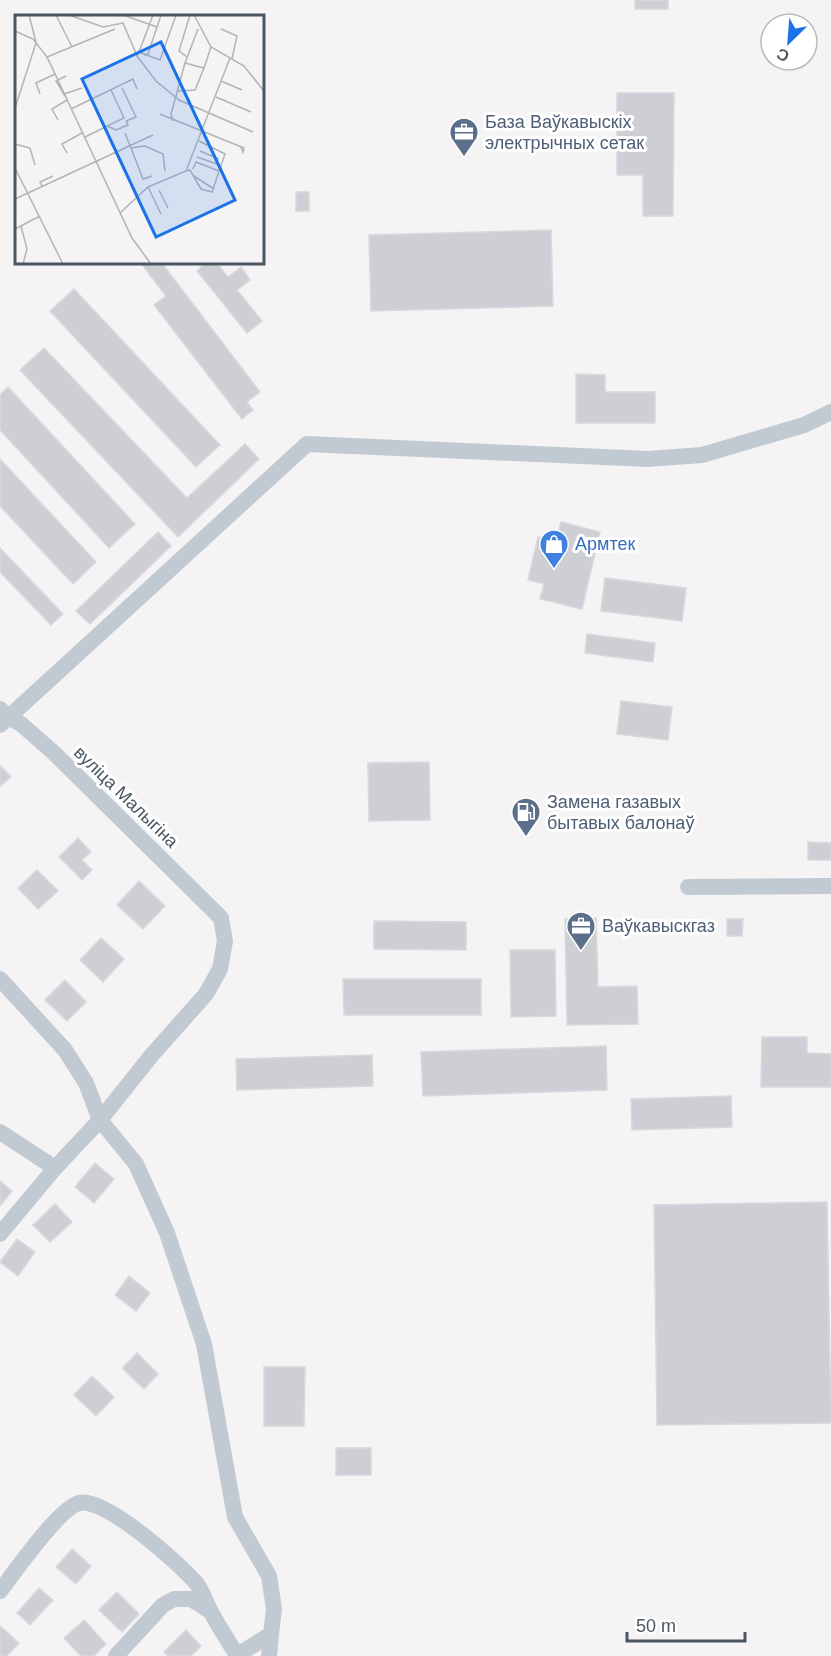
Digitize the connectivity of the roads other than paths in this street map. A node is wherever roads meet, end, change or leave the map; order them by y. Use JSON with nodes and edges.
{"nodes":[{"id":1,"x":831,"y":412,"type":"edge"},
{"id":2,"x":3,"y":717,"type":"edge"},
{"id":3,"x":831,"y":886,"type":"edge"},
{"id":4,"x":688,"y":887,"type":"dead end"},
{"id":5,"x":0,"y":979,"type":"edge"},
{"id":6,"x":100,"y":1120,"type":"junction"},
{"id":7,"x":0,"y":1132,"type":"edge"},
{"id":8,"x":55,"y":1168,"type":"junction"},
{"id":9,"x":0,"y":1234,"type":"edge"},
{"id":10,"x":0,"y":1591,"type":"edge"},
{"id":11,"x":210,"y":1611,"type":"junction"},
{"id":12,"x":271,"y":1634,"type":"junction"},
{"id":13,"x":116,"y":1656,"type":"edge"},
{"id":14,"x":237,"y":1656,"type":"edge"},
{"id":15,"x":269,"y":1656,"type":"edge"}],
"edges":[{"from":1,"to":2,"type":"street"},
{"from":2,"to":6,"type":"street","name":"вуліца Малыгіна"},
{"from":3,"to":4,"type":"street"},
{"from":5,"to":6,"type":"street"},
{"from":6,"to":8,"type":"street"},
{"from":6,"to":12,"type":"street"},
{"from":7,"to":8,"type":"street"},
{"from":8,"to":9,"type":"street"},
{"from":10,"to":11,"type":"street"},
{"from":11,"to":13,"type":"street"},
{"from":11,"to":14,"type":"street"},
{"from":12,"to":14,"type":"street"},
{"from":12,"to":15,"type":"street"}]}
